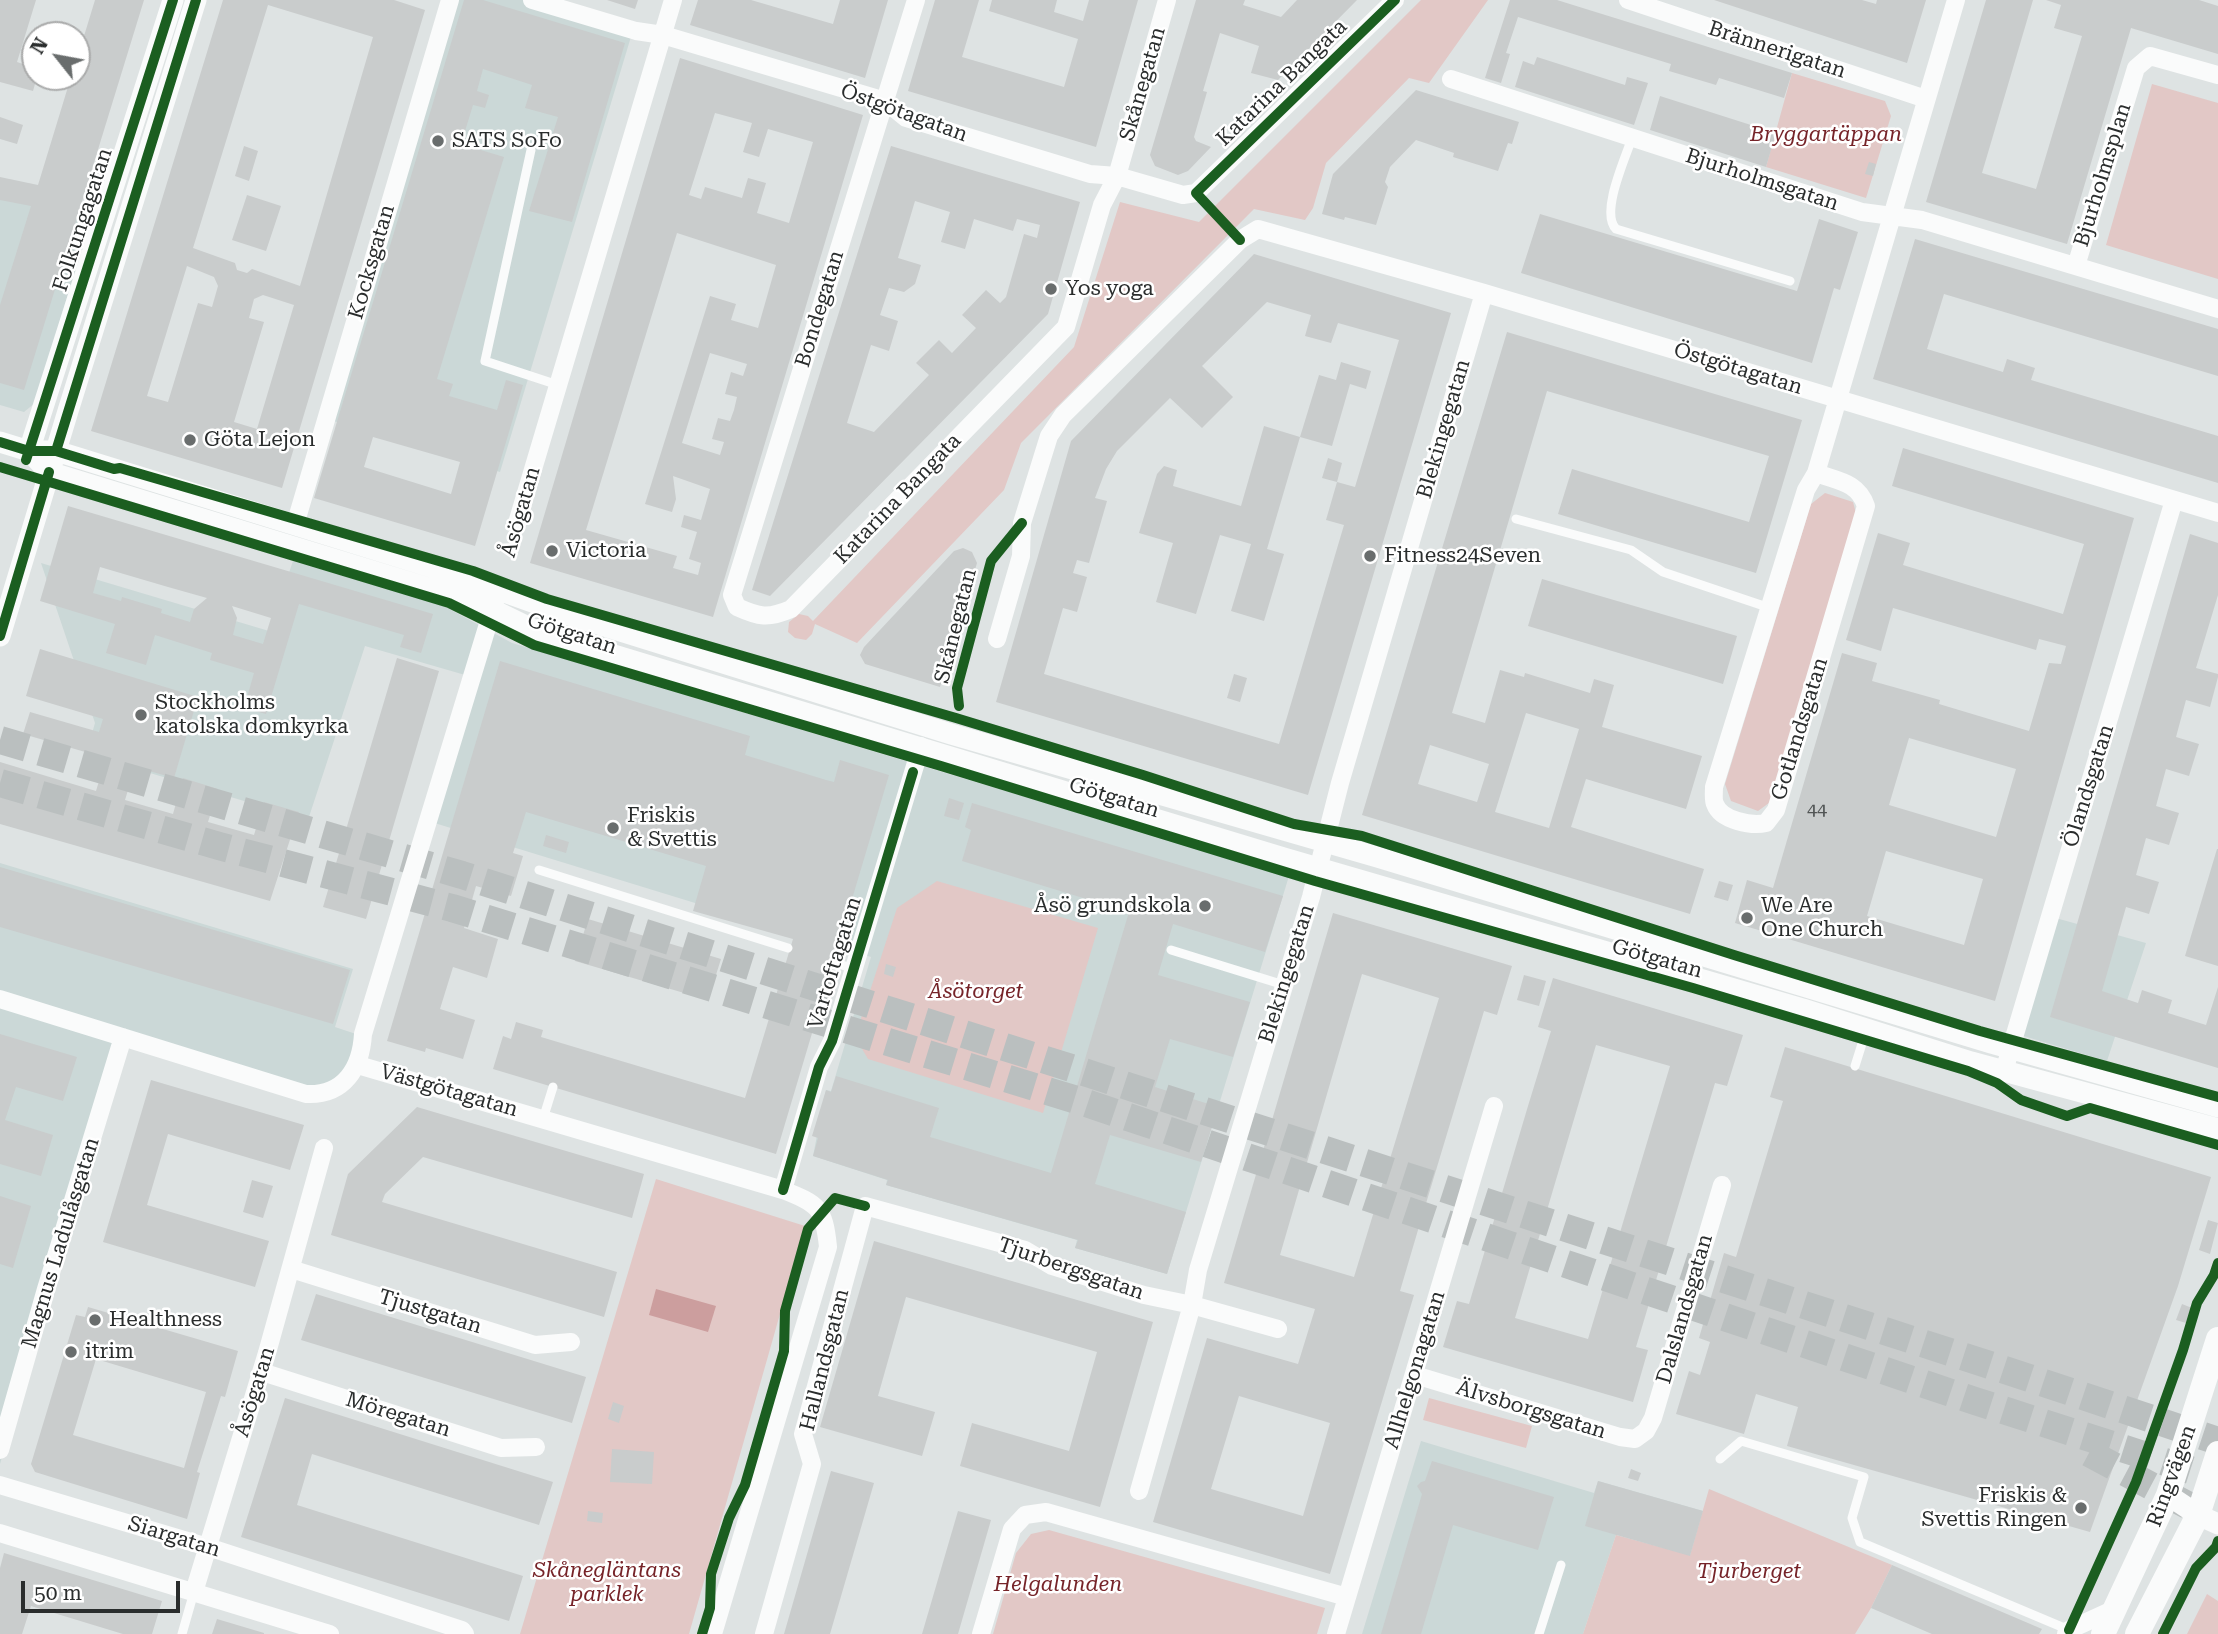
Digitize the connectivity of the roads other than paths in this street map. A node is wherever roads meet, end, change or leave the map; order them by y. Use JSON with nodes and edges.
{"nodes":[{"id":1,"x":173,"y":0,"type":"edge"},
{"id":2,"x":196,"y":0,"type":"edge"},
{"id":3,"x":450,"y":0,"type":"edge"},
{"id":4,"x":532,"y":0,"type":"edge"},
{"id":5,"x":673,"y":0,"type":"edge"},
{"id":6,"x":916,"y":0,"type":"edge"},
{"id":7,"x":1167,"y":0,"type":"edge"},
{"id":8,"x":1395,"y":0,"type":"edge"},
{"id":9,"x":1628,"y":0,"type":"edge"},
{"id":10,"x":1956,"y":0,"type":"edge"},
{"id":11,"x":663,"y":35,"type":"junction"},
{"id":12,"x":2218,"y":75,"type":"edge"},
{"id":13,"x":1451,"y":79,"type":"dead end"},
{"id":14,"x":1926,"y":99,"type":"junction"},
{"id":15,"x":885,"y":101,"type":"junction"},
{"id":16,"x":1632,"y":138,"type":"junction"},
{"id":17,"x":531,"y":150,"type":"dead end"},
{"id":18,"x":1117,"y":176,"type":"junction"},
{"id":19,"x":1196,"y":193,"type":"joint"},
{"id":20,"x":1891,"y":216,"type":"junction"},
{"id":21,"x":2076,"y":265,"type":"junction"},
{"id":22,"x":1790,"y":281,"type":"dead end"},
{"id":23,"x":1484,"y":293,"type":"junction"},
{"id":24,"x":2218,"y":309,"type":"edge"},
{"id":25,"x":1066,"y":327,"type":"joint"},
{"id":26,"x":558,"y":385,"type":"junction"},
{"id":27,"x":1838,"y":398,"type":"junction"},
{"id":28,"x":1063,"y":415,"type":"joint"},
{"id":29,"x":0,"y":442,"type":"edge"},
{"id":30,"x":29,"y":451,"type":"junction"},
{"id":31,"x":56,"y":451,"type":"junction"},
{"id":32,"x":49,"y":472,"type":"junction"},
{"id":33,"x":1816,"y":473,"type":"junction"},
{"id":34,"x":2174,"y":500,"type":"junction"},
{"id":35,"x":2218,"y":513,"type":"edge"},
{"id":36,"x":1516,"y":519,"type":"dead end"},
{"id":37,"x":517,"y":523,"type":"dead end"},
{"id":38,"x":295,"y":525,"type":"junction"},
{"id":39,"x":498,"y":589,"type":"junction"},
{"id":40,"x":1770,"y":608,"type":"junction"},
{"id":41,"x":493,"y":610,"type":"junction"},
{"id":42,"x":748,"y":612,"type":"joint"},
{"id":43,"x":0,"y":636,"type":"edge"},
{"id":44,"x":997,"y":639,"type":"dead end"},
{"id":45,"x":921,"y":746,"type":"junction"},
{"id":46,"x":1324,"y":843,"type":"junction"},
{"id":47,"x":1318,"y":868,"type":"junction"},
{"id":48,"x":539,"y":870,"type":"dead end"},
{"id":49,"x":788,"y":948,"type":"dead end"},
{"id":50,"x":1171,"y":950,"type":"dead end"},
{"id":51,"x":836,"y":963,"type":"dead end"},
{"id":52,"x":854,"y":969,"type":"junction"},
{"id":53,"x":1284,"y":985,"type":"junction"},
{"id":54,"x":0,"y":999,"type":"edge"},
{"id":55,"x":1867,"y":1029,"type":"junction"},
{"id":56,"x":123,"y":1037,"type":"junction"},
{"id":57,"x":2011,"y":1049,"type":"junction"},
{"id":58,"x":358,"y":1065,"type":"junction"},
{"id":59,"x":1855,"y":1066,"type":"dead end"},
{"id":60,"x":2004,"y":1071,"type":"junction"},
{"id":61,"x":553,"y":1087,"type":"dead end"},
{"id":62,"x":1494,"y":1106,"type":"dead end"},
{"id":63,"x":2218,"y":1107,"type":"edge"},
{"id":64,"x":543,"y":1119,"type":"junction"},
{"id":65,"x":2218,"y":1129,"type":"edge"},
{"id":66,"x":324,"y":1148,"type":"dead end"},
{"id":67,"x":1722,"y":1185,"type":"dead end"},
{"id":68,"x":783,"y":1190,"type":"junction"},
{"id":69,"x":865,"y":1206,"type":"joint"},
{"id":70,"x":820,"y":1214,"type":"joint"},
{"id":71,"x":291,"y":1269,"type":"junction"},
{"id":72,"x":1192,"y":1305,"type":"junction"},
{"id":73,"x":1278,"y":1329,"type":"dead end"},
{"id":74,"x":2218,"y":1339,"type":"edge"},
{"id":75,"x":570,"y":1342,"type":"dead end"},
{"id":76,"x":261,"y":1373,"type":"junction"},
{"id":77,"x":1415,"y":1376,"type":"junction"},
{"id":78,"x":1646,"y":1431,"type":"joint"},
{"id":79,"x":536,"y":1447,"type":"dead end"},
{"id":80,"x":0,"y":1450,"type":"edge"},
{"id":81,"x":2218,"y":1453,"type":"edge"},
{"id":82,"x":1720,"y":1459,"type":"dead end"},
{"id":83,"x":0,"y":1485,"type":"edge"},
{"id":84,"x":1139,"y":1491,"type":"dead end"},
{"id":85,"x":2168,"y":1495,"type":"junction"},
{"id":86,"x":2210,"y":1508,"type":"edge"},
{"id":87,"x":0,"y":1533,"type":"edge"},
{"id":88,"x":208,"y":1547,"type":"junction"},
{"id":89,"x":1561,"y":1565,"type":"dead end"},
{"id":90,"x":194,"y":1592,"type":"junction"},
{"id":91,"x":1347,"y":1597,"type":"junction"},
{"id":92,"x":2115,"y":1609,"type":"junction"},
{"id":93,"x":2067,"y":1632,"type":"edge"},
{"id":94,"x":182,"y":1634,"type":"edge"},
{"id":95,"x":330,"y":1634,"type":"edge"},
{"id":96,"x":465,"y":1634,"type":"edge"},
{"id":97,"x":713,"y":1634,"type":"edge"},
{"id":98,"x":764,"y":1634,"type":"edge"},
{"id":99,"x":981,"y":1634,"type":"edge"},
{"id":100,"x":1336,"y":1634,"type":"edge"},
{"id":101,"x":1539,"y":1634,"type":"edge"},
{"id":102,"x":2103,"y":1634,"type":"edge"},
{"id":103,"x":2137,"y":1634,"type":"edge"}],
"edges":[{"from":1,"to":30,"type":"street","name":"Folkungagatan"},
{"from":2,"to":31,"type":"street","name":"Folkungagatan"},
{"from":3,"to":38,"type":"street","name":"Kocksgatan"},
{"from":4,"to":11,"type":"street","name":"Östgötagatan"},
{"from":5,"to":11,"type":"street","name":"Åsögatan"},
{"from":6,"to":15,"type":"street","name":"Bondegatan"},
{"from":7,"to":18,"type":"street","name":"Skånegatan"},
{"from":8,"to":19,"type":"street","name":"Katarina Bangata"},
{"from":9,"to":14,"type":"street","name":"Brännerigatan"},
{"from":10,"to":14,"type":"street","name":"Gotlandsgatan"},
{"from":11,"to":15,"type":"street","name":"Östgötagatan"},
{"from":11,"to":26,"type":"street","name":"Åsögatan"},
{"from":12,"to":21,"type":"street","name":"Bjurholmsplan"},
{"from":13,"to":16,"type":"street","name":"Bjurholmsgatan"},
{"from":14,"to":20,"type":"street","name":"Gotlandsgatan"},
{"from":15,"to":18,"type":"street","name":"Östgötagatan"},
{"from":15,"to":42,"type":"street","name":"Bondegatan"},
{"from":16,"to":20,"type":"street","name":"Bjurholmsgatan"},
{"from":16,"to":22,"type":"lane"},
{"from":17,"to":26,"type":"lane"},
{"from":18,"to":19,"type":"street","name":"Östgötagatan"},
{"from":18,"to":25,"type":"street","name":"Skånegatan"},
{"from":20,"to":21,"type":"street","name":"Bjurholmsgatan"},
{"from":20,"to":27,"type":"street","name":"Gotlandsgatan"},
{"from":21,"to":24,"type":"street","name":"Bjurholmsplan"},
{"from":23,"to":27,"type":"street","name":"Östgötagatan"},
{"from":23,"to":28,"type":"street","name":"Östgötagatan"},
{"from":23,"to":46,"type":"street","name":"Blekingegatan"},
{"from":25,"to":42,"type":"street","name":"Katarina Bangata"},
{"from":26,"to":37,"type":"street","name":"Åsögatan"},
{"from":27,"to":33,"type":"street","name":"Gotlandsgatan"},
{"from":27,"to":34,"type":"street","name":"Östgötagatan"},
{"from":28,"to":44,"type":"street","name":"Skånegatan"},
{"from":29,"to":30,"type":"street","name":"Götgatan"},
{"from":30,"to":31,"type":"street","name":"Götgatan"},
{"from":30,"to":32,"type":"street","name":"Götgatan"},
{"from":31,"to":32,"type":"street","name":"Folkungagatan"},
{"from":31,"to":38,"type":"street","name":"Götgatan"},
{"from":32,"to":41,"type":"street","name":"Götgatan"},
{"from":32,"to":43,"type":"street","name":"Folkungagatan"},
{"from":33,"to":40,"type":"street","name":"Gotlandsgatan"},
{"from":33,"to":40,"type":"street","name":"Gotlandsgatan"},
{"from":34,"to":35,"type":"street","name":"Östgötagatan"},
{"from":34,"to":57,"type":"street","name":"Ölandsgatan"},
{"from":36,"to":40,"type":"lane"},
{"from":38,"to":39,"type":"street","name":"Götgatan"},
{"from":39,"to":41,"type":"street"},
{"from":39,"to":46,"type":"street","name":"Götgatan"},
{"from":41,"to":45,"type":"street","name":"Götgatan"},
{"from":41,"to":58,"type":"street"},
{"from":45,"to":47,"type":"street","name":"Götgatan"},
{"from":45,"to":52,"type":"street","name":"Vartoftagatan"},
{"from":46,"to":47,"type":"street","name":"Blekingegatan"},
{"from":46,"to":57,"type":"street","name":"Götgatan"},
{"from":47,"to":53,"type":"street","name":"Blekingegatan"},
{"from":47,"to":55,"type":"street","name":"Götgatan"},
{"from":48,"to":49,"type":"lane"},
{"from":50,"to":53,"type":"lane"},
{"from":51,"to":52,"type":"lane"},
{"from":52,"to":68,"type":"street","name":"Vartoftagatan"},
{"from":53,"to":72,"type":"street","name":"Blekingegatan"},
{"from":54,"to":56,"type":"street","name":"Västgötagatan"},
{"from":55,"to":59,"type":"lane"},
{"from":55,"to":60,"type":"street","name":"Götgatan"},
{"from":56,"to":58,"type":"street","name":"Västgötagatan"},
{"from":56,"to":80,"type":"street","name":"Magnus Ladulåsgatan"},
{"from":57,"to":60,"type":"street","name":"Ölandsgatan"},
{"from":57,"to":63,"type":"street","name":"Götgatan"},
{"from":58,"to":64,"type":"street","name":"Västgötagatan"},
{"from":60,"to":65,"type":"street","name":"Götgatan"},
{"from":61,"to":64,"type":"lane"},
{"from":62,"to":77,"type":"street","name":"Allhelgonagatan"},
{"from":64,"to":68,"type":"street","name":"Västgötagatan"},
{"from":66,"to":71,"type":"street","name":"Åsögatan"},
{"from":67,"to":78,"type":"street","name":"Dalslandsgatan"},
{"from":68,"to":70,"type":"street","name":"Västgötagatan"},
{"from":69,"to":72,"type":"street","name":"Tjurbergsgatan"},
{"from":69,"to":98,"type":"street","name":"Hallandsgatan"},
{"from":70,"to":97,"type":"street","name":"Hallandsgatan"},
{"from":71,"to":75,"type":"street","name":"Tjustgatan"},
{"from":71,"to":76,"type":"street","name":"Åsögatan"},
{"from":72,"to":73,"type":"street","name":"Tjurbergsgatan"},
{"from":72,"to":84,"type":"street","name":"Blekingegatan"},
{"from":74,"to":85,"type":"main road","name":"Ringvägen"},
{"from":76,"to":79,"type":"street","name":"Möregatan"},
{"from":76,"to":88,"type":"street","name":"Åsögatan"},
{"from":77,"to":78,"type":"street","name":"Älvsborgsgatan"},
{"from":77,"to":91,"type":"street","name":"Allhelgonagatan"},
{"from":81,"to":86,"type":"main road","name":"Ringvägen"},
{"from":82,"to":93,"type":"lane"},
{"from":83,"to":88,"type":"street","name":"Siargatan"},
{"from":85,"to":86,"type":"street"},
{"from":85,"to":92,"type":"main road","name":"Ringvägen"},
{"from":86,"to":103,"type":"main road","name":"Ringvägen"},
{"from":87,"to":90,"type":"street"},
{"from":88,"to":90,"type":"street","name":"Åsögatan"},
{"from":88,"to":96,"type":"street","name":"Siargatan"},
{"from":89,"to":101,"type":"lane"},
{"from":90,"to":94,"type":"lane","name":"Åsögatan"},
{"from":90,"to":95,"type":"street"},
{"from":91,"to":99,"type":"street"},
{"from":91,"to":100,"type":"street","name":"Allhelgonagatan"},
{"from":92,"to":93,"type":"street"},
{"from":92,"to":102,"type":"main road","name":"Ringvägen"}]}
